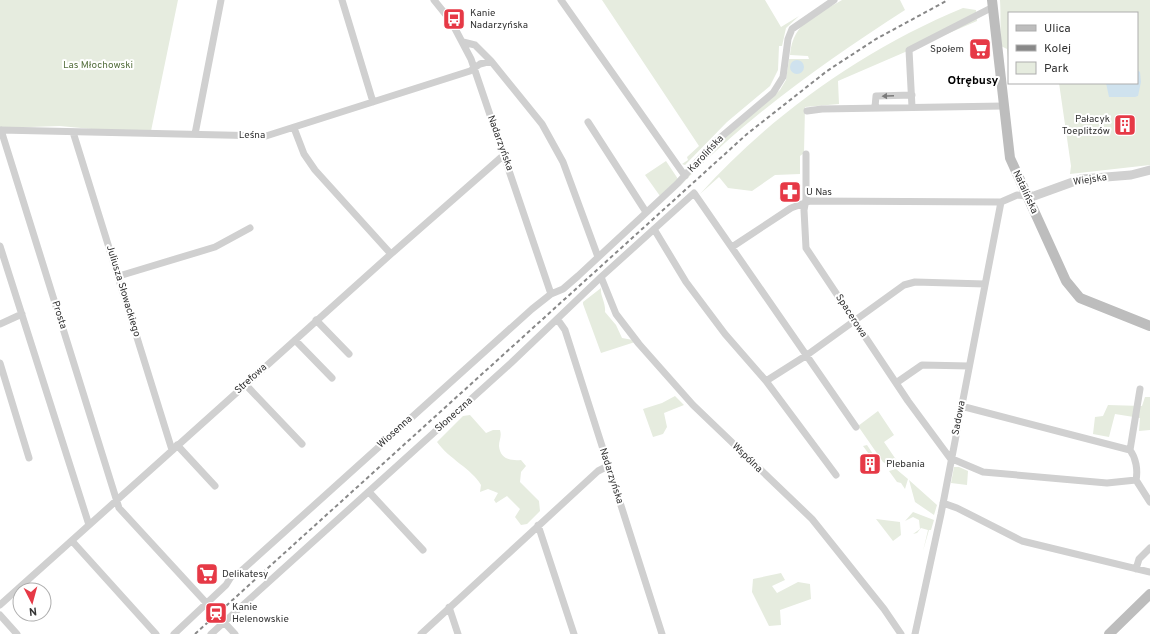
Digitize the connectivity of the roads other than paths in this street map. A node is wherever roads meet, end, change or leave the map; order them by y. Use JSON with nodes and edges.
{"nodes":[{"id":1,"x":221,"y":0,"type":"edge"},
{"id":2,"x":342,"y":0,"type":"edge"},
{"id":3,"x":434,"y":0,"type":"edge"},
{"id":4,"x":561,"y":0,"type":"edge"},
{"id":5,"x":834,"y":0,"type":"edge"},
{"id":6,"x":825,"y":2,"type":"edge"},
{"id":7,"x":993,"y":4,"type":"edge"},
{"id":8,"x":463,"y":42,"type":"junction"},
{"id":9,"x":490,"y":61,"type":"junction"},
{"id":10,"x":474,"y":69,"type":"junction"},
{"id":11,"x":912,"y":95,"type":"junction"},
{"id":12,"x":373,"y":102,"type":"junction"},
{"id":13,"x":1003,"y":106,"type":"junction"},
{"id":14,"x":912,"y":107,"type":"junction"},
{"id":15,"x":876,"y":108,"type":"junction"},
{"id":16,"x":807,"y":111,"type":"dead end"},
{"id":17,"x":588,"y":122,"type":"dead end"},
{"id":18,"x":294,"y":128,"type":"junction"},
{"id":19,"x":0,"y":130,"type":"edge"},
{"id":20,"x":73,"y":132,"type":"junction"},
{"id":21,"x":195,"y":134,"type":"junction"},
{"id":22,"x":504,"y":154,"type":"junction"},
{"id":23,"x":806,"y":154,"type":"dead end"},
{"id":24,"x":1150,"y":170,"type":"edge"},
{"id":25,"x":1131,"y":175,"type":"junction"},
{"id":26,"x":685,"y":176,"type":"junction"},
{"id":27,"x":1150,"y":176,"type":"edge"},
{"id":28,"x":1027,"y":196,"type":"junction"},
{"id":29,"x":1001,"y":202,"type":"junction"},
{"id":30,"x":805,"y":203,"type":"junction"},
{"id":31,"x":646,"y":212,"type":"junction"},
{"id":32,"x":250,"y":228,"type":"dead end"},
{"id":33,"x":654,"y":229,"type":"junction"},
{"id":34,"x":0,"y":246,"type":"edge"},
{"id":35,"x":732,"y":247,"type":"junction"},
{"id":36,"x":391,"y":254,"type":"junction"},
{"id":37,"x":598,"y":257,"type":"junction"},
{"id":38,"x":119,"y":276,"type":"junction"},
{"id":39,"x":601,"y":277,"type":"junction"},
{"id":40,"x":985,"y":284,"type":"junction"},
{"id":41,"x":551,"y":294,"type":"junction"},
{"id":42,"x":22,"y":314,"type":"junction"},
{"id":43,"x":316,"y":320,"type":"junction"},
{"id":44,"x":558,"y":320,"type":"junction"},
{"id":45,"x":854,"y":321,"type":"junction"},
{"id":46,"x":0,"y":324,"type":"edge"},
{"id":47,"x":1150,"y":326,"type":"edge"},
{"id":48,"x":295,"y":340,"type":"junction"},
{"id":49,"x":349,"y":354,"type":"dead end"},
{"id":50,"x":807,"y":355,"type":"junction"},
{"id":51,"x":0,"y":362,"type":"edge"},
{"id":52,"x":969,"y":366,"type":"junction"},
{"id":53,"x":332,"y":378,"type":"dead end"},
{"id":54,"x":766,"y":381,"type":"junction"},
{"id":55,"x":896,"y":383,"type":"junction"},
{"id":56,"x":245,"y":384,"type":"junction"},
{"id":57,"x":1140,"y":389,"type":"dead end"},
{"id":58,"x":961,"y":406,"type":"junction"},
{"id":59,"x":856,"y":427,"type":"dead end"},
{"id":60,"x":302,"y":444,"type":"dead end"},
{"id":61,"x":175,"y":448,"type":"junction"},
{"id":62,"x":1130,"y":450,"type":"junction"},
{"id":63,"x":29,"y":458,"type":"dead end"},
{"id":64,"x":952,"y":459,"type":"junction"},
{"id":65,"x":608,"y":466,"type":"junction"},
{"id":66,"x":836,"y":476,"type":"dead end"},
{"id":67,"x":1137,"y":477,"type":"junction"},
{"id":68,"x":215,"y":486,"type":"dead end"},
{"id":69,"x":369,"y":492,"type":"junction"},
{"id":70,"x":118,"y":499,"type":"junction"},
{"id":71,"x":1150,"y":502,"type":"edge"},
{"id":72,"x":943,"y":503,"type":"junction"},
{"id":73,"x":89,"y":525,"type":"junction"},
{"id":74,"x":538,"y":525,"type":"junction"},
{"id":75,"x":72,"y":540,"type":"junction"},
{"id":76,"x":1150,"y":548,"type":"edge"},
{"id":77,"x":423,"y":550,"type":"dead end"},
{"id":78,"x":1136,"y":569,"type":"junction"},
{"id":79,"x":1150,"y":572,"type":"edge"},
{"id":80,"x":1150,"y":594,"type":"edge"},
{"id":81,"x":207,"y":602,"type":"junction"},
{"id":82,"x":0,"y":605,"type":"edge"},
{"id":83,"x":449,"y":607,"type":"junction"},
{"id":84,"x":0,"y":615,"type":"edge"},
{"id":85,"x":224,"y":622,"type":"junction"},
{"id":86,"x":17,"y":634,"type":"edge"},
{"id":87,"x":156,"y":634,"type":"edge"},
{"id":88,"x":174,"y":634,"type":"edge"},
{"id":89,"x":211,"y":634,"type":"edge"},
{"id":90,"x":235,"y":634,"type":"edge"},
{"id":91,"x":420,"y":634,"type":"edge"},
{"id":92,"x":458,"y":634,"type":"edge"},
{"id":93,"x":574,"y":634,"type":"edge"},
{"id":94,"x":662,"y":634,"type":"edge"},
{"id":95,"x":901,"y":634,"type":"edge"},
{"id":96,"x":915,"y":634,"type":"edge"},
{"id":97,"x":1109,"y":634,"type":"edge"}],
"edges":[{"from":1,"to":21,"type":"street"},
{"from":2,"to":12,"type":"street"},
{"from":3,"to":8,"type":"street","name":"Nadarzyńska"},
{"from":4,"to":26,"type":"street"},
{"from":5,"to":6,"type":"street","name":"Karolińska"},
{"from":6,"to":26,"type":"street","name":"Karolińska"},
{"from":7,"to":11,"type":"street"},
{"from":7,"to":13,"type":"main road","name":"Natalińska"},
{"from":8,"to":9,"type":"street"},
{"from":8,"to":10,"type":"street","name":"Nadarzyńska"},
{"from":9,"to":10,"type":"street","name":"Leśna"},
{"from":9,"to":37,"type":"street"},
{"from":10,"to":12,"type":"street","name":"Leśna"},
{"from":10,"to":22,"type":"street","name":"Nadarzyńska"},
{"from":11,"to":14,"type":"street"},
{"from":11,"to":15,"type":"street","one_way":true},
{"from":12,"to":18,"type":"street","name":"Leśna"},
{"from":13,"to":14,"type":"street"},
{"from":13,"to":28,"type":"main road","name":"Natalińska"},
{"from":14,"to":15,"type":"street"},
{"from":15,"to":16,"type":"street"},
{"from":17,"to":31,"type":"street"},
{"from":18,"to":21,"type":"street","name":"Leśna"},
{"from":18,"to":36,"type":"street"},
{"from":19,"to":20,"type":"street","name":"Leśna"},
{"from":19,"to":70,"type":"street","name":"Prosta"},
{"from":20,"to":21,"type":"street","name":"Leśna"},
{"from":20,"to":38,"type":"street","name":"Juliusza Słowackiego"},
{"from":22,"to":36,"type":"street","name":"Strefowa"},
{"from":22,"to":41,"type":"street","name":"Nadarzyńska"},
{"from":23,"to":30,"type":"street","name":"Spacerowa"},
{"from":24,"to":25,"type":"street","name":"Wiejska"},
{"from":25,"to":27,"type":"street","name":"Wiejska"},
{"from":25,"to":28,"type":"street","name":"Wiejska"},
{"from":26,"to":31,"type":"street","name":"Karolińska"},
{"from":28,"to":29,"type":"street"},
{"from":28,"to":47,"type":"main road","name":"Natalińska"},
{"from":29,"to":30,"type":"street"},
{"from":29,"to":40,"type":"street","name":"Sadowa"},
{"from":30,"to":35,"type":"street"},
{"from":30,"to":45,"type":"street","name":"Spacerowa"},
{"from":31,"to":37,"type":"street","name":"Karolińska"},
{"from":32,"to":38,"type":"street"},
{"from":33,"to":35,"type":"street","name":"Słoneczna"},
{"from":33,"to":39,"type":"street","name":"Słoneczna"},
{"from":33,"to":54,"type":"street"},
{"from":34,"to":42,"type":"street"},
{"from":35,"to":50,"type":"street"},
{"from":36,"to":43,"type":"street","name":"Strefowa"},
{"from":37,"to":41,"type":"street","name":"Karolińska"},
{"from":38,"to":61,"type":"street","name":"Juliusza Słowackiego"},
{"from":39,"to":44,"type":"street","name":"Słoneczna"},
{"from":39,"to":95,"type":"street","name":"Wspólna"},
{"from":40,"to":45,"type":"street"},
{"from":40,"to":52,"type":"street","name":"Sadowa"},
{"from":41,"to":81,"type":"street","name":"Wiosenna"},
{"from":42,"to":46,"type":"street"},
{"from":42,"to":73,"type":"street"},
{"from":43,"to":48,"type":"street","name":"Strefowa"},
{"from":43,"to":49,"type":"street"},
{"from":44,"to":65,"type":"street","name":"Nadarzyńska"},
{"from":44,"to":69,"type":"street","name":"Słoneczna"},
{"from":45,"to":50,"type":"street"},
{"from":45,"to":55,"type":"street","name":"Spacerowa"},
{"from":48,"to":53,"type":"street"},
{"from":48,"to":56,"type":"street","name":"Strefowa"},
{"from":50,"to":54,"type":"street"},
{"from":50,"to":59,"type":"street"},
{"from":51,"to":63,"type":"street"},
{"from":52,"to":55,"type":"street"},
{"from":52,"to":58,"type":"street","name":"Sadowa"},
{"from":54,"to":66,"type":"street"},
{"from":55,"to":64,"type":"street","name":"Spacerowa"},
{"from":56,"to":60,"type":"street"},
{"from":56,"to":61,"type":"street","name":"Strefowa"},
{"from":57,"to":62,"type":"street"},
{"from":58,"to":62,"type":"street"},
{"from":58,"to":64,"type":"street","name":"Sadowa"},
{"from":61,"to":68,"type":"street"},
{"from":61,"to":70,"type":"street","name":"Strefowa"},
{"from":62,"to":67,"type":"street"},
{"from":64,"to":67,"type":"street"},
{"from":64,"to":72,"type":"street","name":"Sadowa"},
{"from":65,"to":74,"type":"street"},
{"from":65,"to":94,"type":"street","name":"Nadarzyńska"},
{"from":67,"to":71,"type":"street"},
{"from":69,"to":77,"type":"street"},
{"from":69,"to":85,"type":"street","name":"Słoneczna"},
{"from":70,"to":73,"type":"street","name":"Strefowa"},
{"from":70,"to":81,"type":"street","name":"Prosta"},
{"from":72,"to":78,"type":"street"},
{"from":72,"to":96,"type":"street","name":"Sadowa"},
{"from":73,"to":75,"type":"street","name":"Strefowa"},
{"from":74,"to":83,"type":"street"},
{"from":74,"to":93,"type":"street"},
{"from":75,"to":82,"type":"street","name":"Strefowa"},
{"from":75,"to":87,"type":"street"},
{"from":76,"to":78,"type":"street"},
{"from":78,"to":79,"type":"street"},
{"from":80,"to":97,"type":"main road"},
{"from":81,"to":85,"type":"street","name":"Prosta"},
{"from":81,"to":88,"type":"street","name":"Wiosenna"},
{"from":83,"to":91,"type":"street"},
{"from":83,"to":92,"type":"street"},
{"from":84,"to":86,"type":"street"},
{"from":85,"to":89,"type":"street","name":"Słoneczna"},
{"from":85,"to":90,"type":"street","name":"Prosta"}]}
